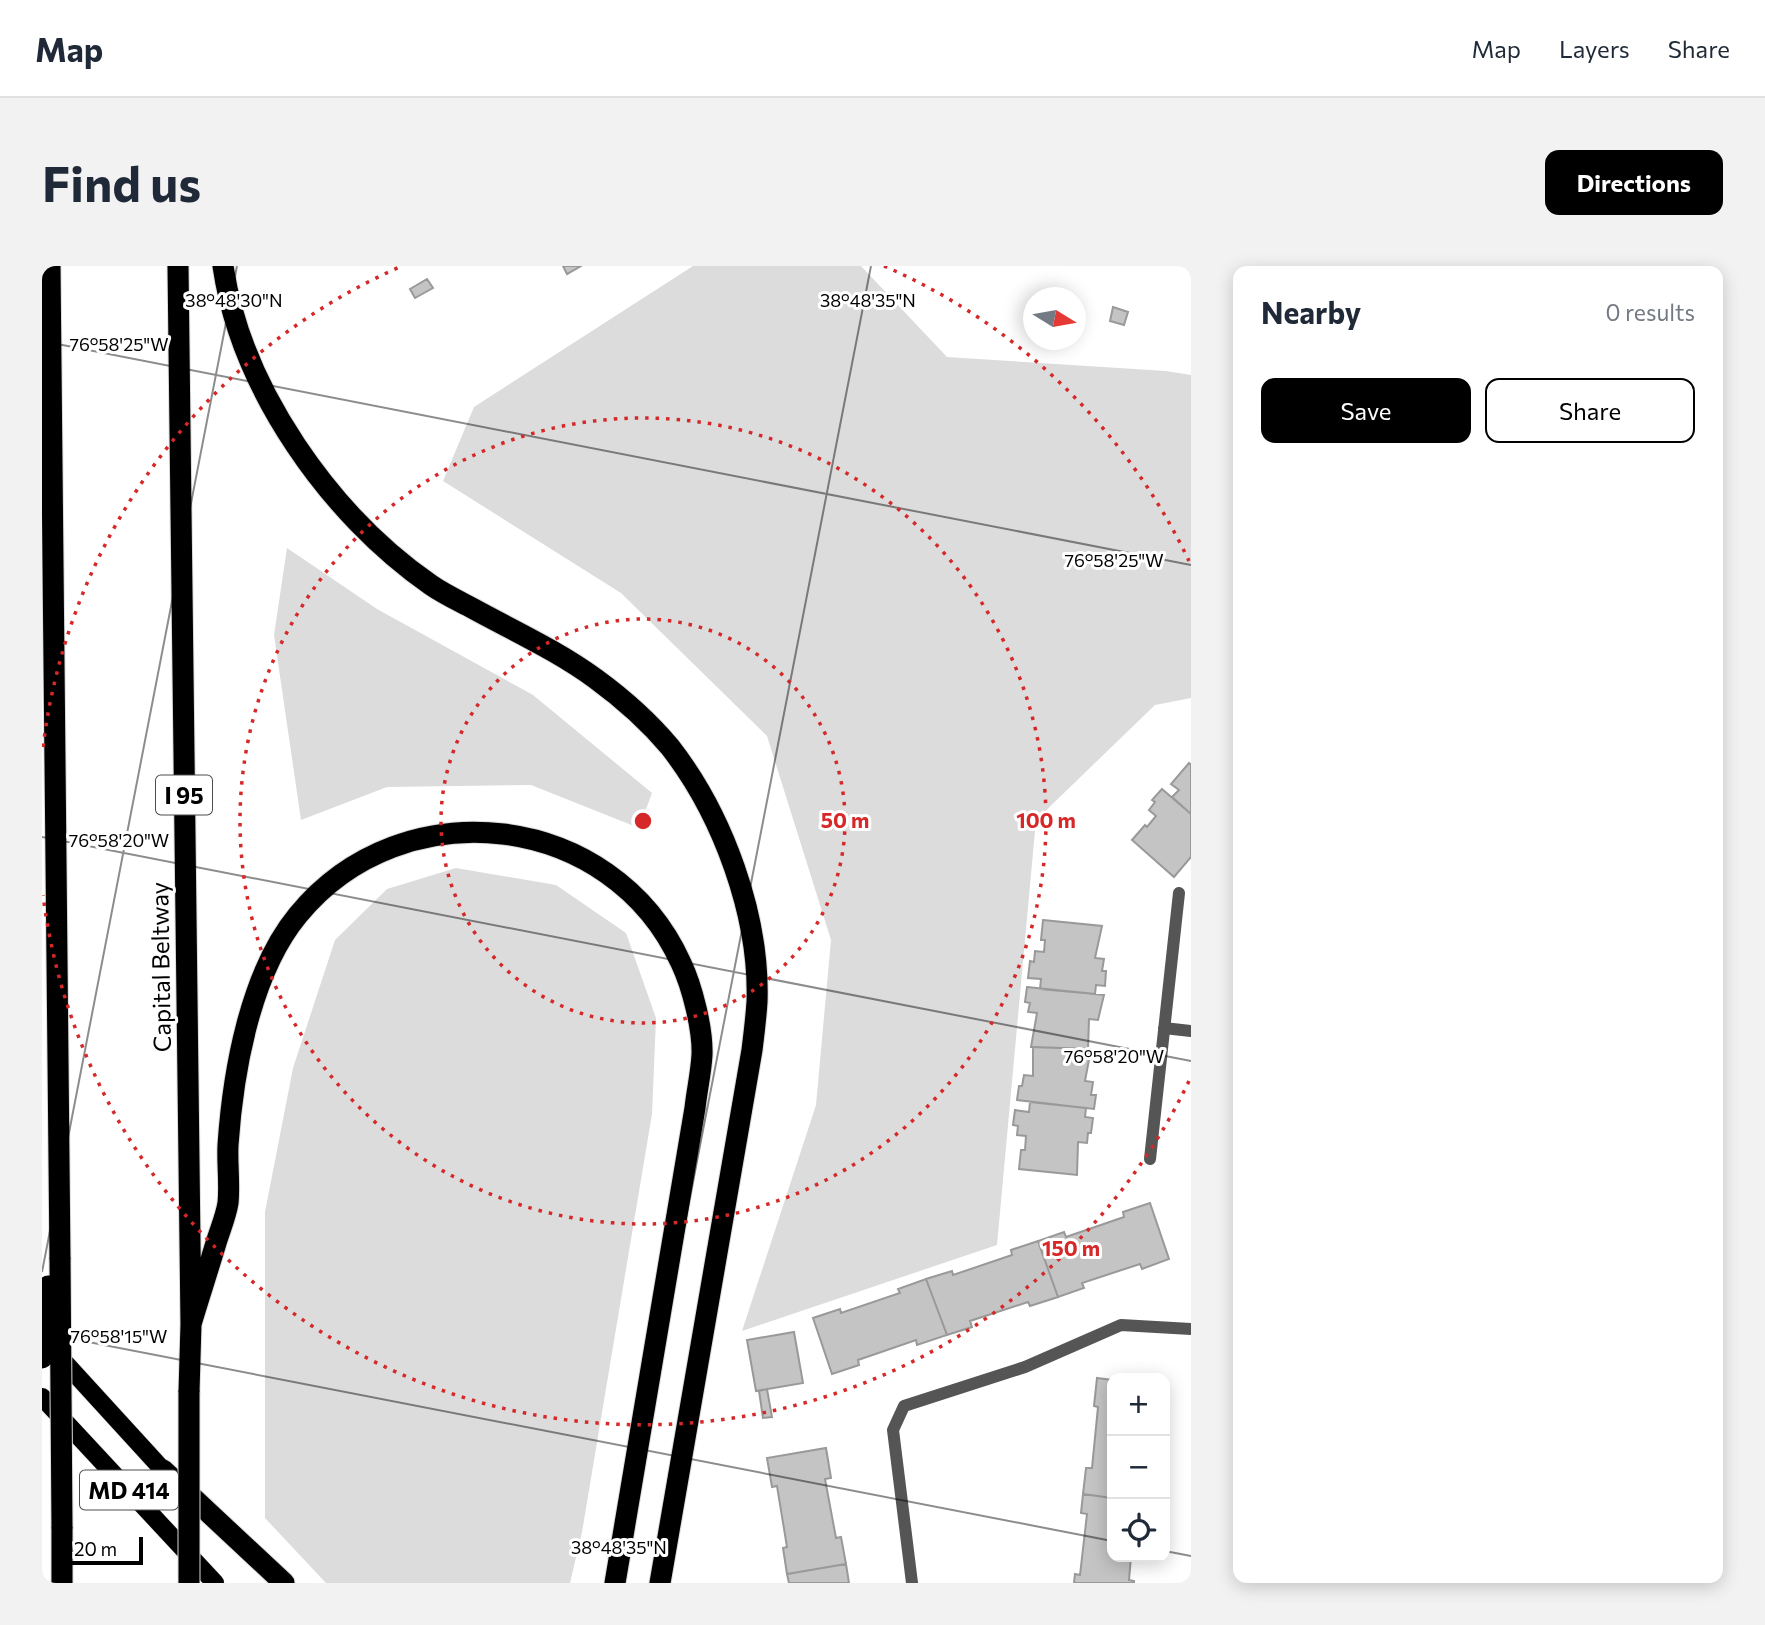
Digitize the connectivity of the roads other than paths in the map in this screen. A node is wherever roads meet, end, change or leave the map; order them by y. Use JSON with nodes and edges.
{"nodes":[{"id":1,"x":50,"y":266,"type":"edge"},
{"id":2,"x":178,"y":266,"type":"edge"},
{"id":3,"x":223,"y":266,"type":"edge"},
{"id":4,"x":42,"y":790,"type":"edge"},
{"id":5,"x":1179,"y":893,"type":"dead end"},
{"id":6,"x":56,"y":916,"type":"junction"},
{"id":7,"x":1164,"y":1028,"type":"junction"},
{"id":8,"x":1191,"y":1031,"type":"edge"},
{"id":9,"x":1150,"y":1159,"type":"dead end"},
{"id":10,"x":55,"y":1254,"type":"junction"},
{"id":11,"x":191,"y":1324,"type":"junction"},
{"id":12,"x":1191,"y":1329,"type":"edge"},
{"id":13,"x":42,"y":1338,"type":"edge"},
{"id":14,"x":42,"y":1359,"type":"edge"},
{"id":15,"x":42,"y":1397,"type":"edge"},
{"id":16,"x":163,"y":1470,"type":"joint"},
{"id":17,"x":193,"y":1502,"type":"dead end"},
{"id":18,"x":62,"y":1583,"type":"edge"},
{"id":19,"x":189,"y":1583,"type":"edge"},
{"id":20,"x":215,"y":1583,"type":"edge"},
{"id":21,"x":268,"y":1583,"type":"edge"},
{"id":22,"x":284,"y":1583,"type":"edge"},
{"id":23,"x":615,"y":1583,"type":"edge"},
{"id":24,"x":660,"y":1583,"type":"edge"},
{"id":25,"x":912,"y":1583,"type":"edge"}],
"edges":[{"from":1,"to":6,"type":"highway"},
{"from":2,"to":11,"type":"highway","name":"Capital Beltway","number":"I 95"},
{"from":3,"to":24,"type":"highway"},
{"from":4,"to":6,"type":"highway"},
{"from":5,"to":7,"type":"lane"},
{"from":6,"to":10,"type":"highway"},
{"from":7,"to":8,"type":"lane"},
{"from":7,"to":9,"type":"lane"},
{"from":10,"to":14,"type":"highway","bridge":true},
{"from":10,"to":18,"type":"highway","bridge":true},
{"from":11,"to":19,"type":"highway","name":"Capital Beltway","number":"I 95","bridge":true},
{"from":11,"to":23,"type":"highway"},
{"from":12,"to":25,"type":"lane"},
{"from":13,"to":16,"type":"main road","number":"MD 414"},
{"from":15,"to":20,"type":"main road","number":"MD 414"},
{"from":16,"to":22,"type":"highway"},
{"from":17,"to":21,"type":"main road","number":"MD 414"}]}
